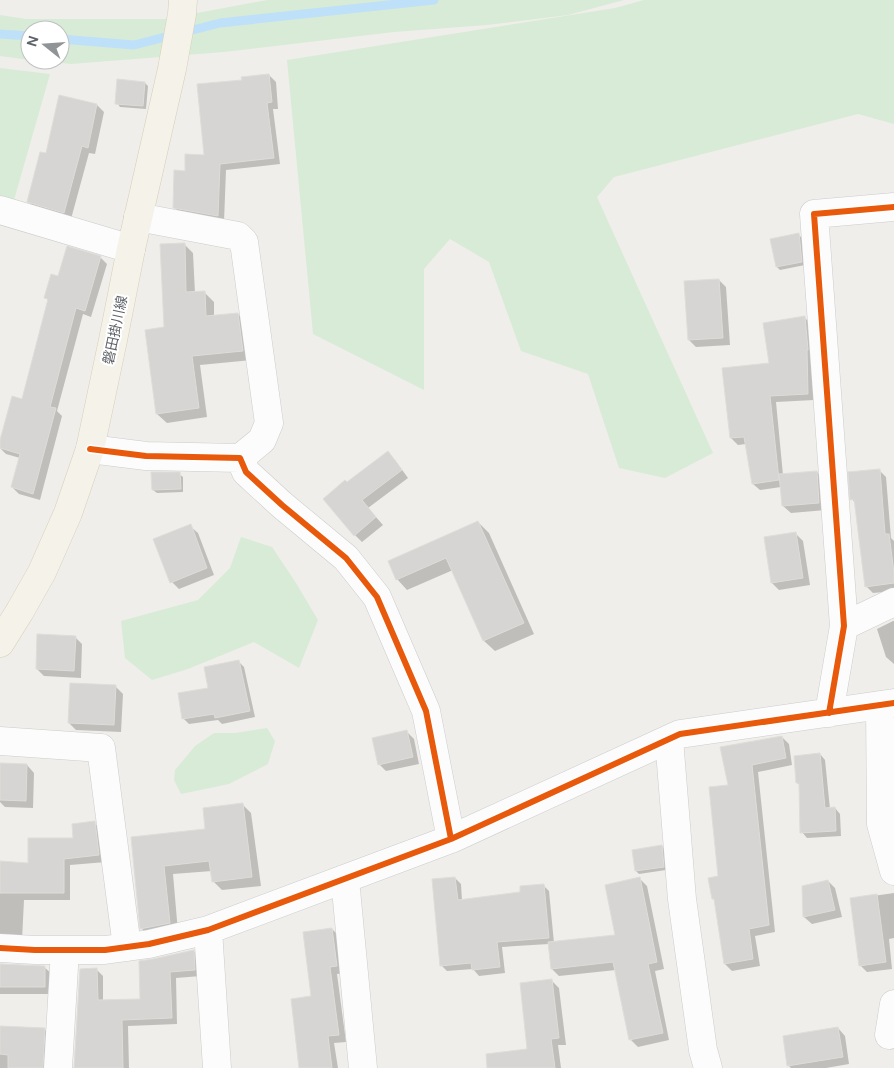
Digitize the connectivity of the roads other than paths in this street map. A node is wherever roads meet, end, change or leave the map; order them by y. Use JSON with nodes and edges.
{"nodes":[{"id":1,"x":182,"y":7,"type":"edge"},
{"id":2,"x":894,"y":207,"type":"edge"},
{"id":3,"x":0,"y":210,"type":"edge"},
{"id":4,"x":138,"y":218,"type":"junction"},
{"id":5,"x":131,"y":249,"type":"junction"},
{"id":6,"x":90,"y":449,"type":"junction"},
{"id":7,"x":240,"y":458,"type":"junction"},
{"id":8,"x":894,"y":602,"type":"edge"},
{"id":9,"x":844,"y":626,"type":"junction"},
{"id":10,"x":0,"y":643,"type":"edge"},
{"id":11,"x":887,"y":704,"type":"edge"},
{"id":12,"x":829,"y":713,"type":"junction"},
{"id":13,"x":669,"y":739,"type":"junction"},
{"id":14,"x":0,"y":741,"type":"edge"},
{"id":15,"x":451,"y":839,"type":"junction"},
{"id":16,"x":894,"y":871,"type":"edge"},
{"id":17,"x":345,"y":879,"type":"junction"},
{"id":18,"x":208,"y":930,"type":"junction"},
{"id":19,"x":126,"y":947,"type":"junction"},
{"id":20,"x":0,"y":948,"type":"edge"},
{"id":21,"x":65,"y":950,"type":"junction"},
{"id":22,"x":894,"y":1004,"type":"edge"},
{"id":23,"x":889,"y":1035,"type":"dead end"},
{"id":24,"x":58,"y":1068,"type":"edge"},
{"id":25,"x":217,"y":1068,"type":"edge"},
{"id":26,"x":363,"y":1068,"type":"edge"},
{"id":27,"x":708,"y":1068,"type":"edge"}],
"edges":[{"from":1,"to":4,"type":"main road","name":"磐田掛川線"},
{"from":2,"to":9,"type":"street"},
{"from":3,"to":5,"type":"street"},
{"from":4,"to":5,"type":"main road","name":"磐田掛川線"},
{"from":4,"to":7,"type":"street"},
{"from":5,"to":6,"type":"main road","name":"磐田掛川線"},
{"from":6,"to":7,"type":"street"},
{"from":6,"to":10,"type":"main road","name":"磐田掛川線"},
{"from":7,"to":15,"type":"street"},
{"from":8,"to":9,"type":"street"},
{"from":9,"to":12,"type":"street"},
{"from":11,"to":12,"type":"street"},
{"from":11,"to":16,"type":"street"},
{"from":12,"to":13,"type":"street"},
{"from":13,"to":15,"type":"street"},
{"from":13,"to":27,"type":"street"},
{"from":14,"to":19,"type":"street"},
{"from":15,"to":17,"type":"street"},
{"from":17,"to":18,"type":"street"},
{"from":17,"to":26,"type":"street"},
{"from":18,"to":19,"type":"street"},
{"from":18,"to":25,"type":"street"},
{"from":19,"to":21,"type":"street"},
{"from":20,"to":21,"type":"street"},
{"from":21,"to":24,"type":"street"},
{"from":22,"to":23,"type":"street"}]}
